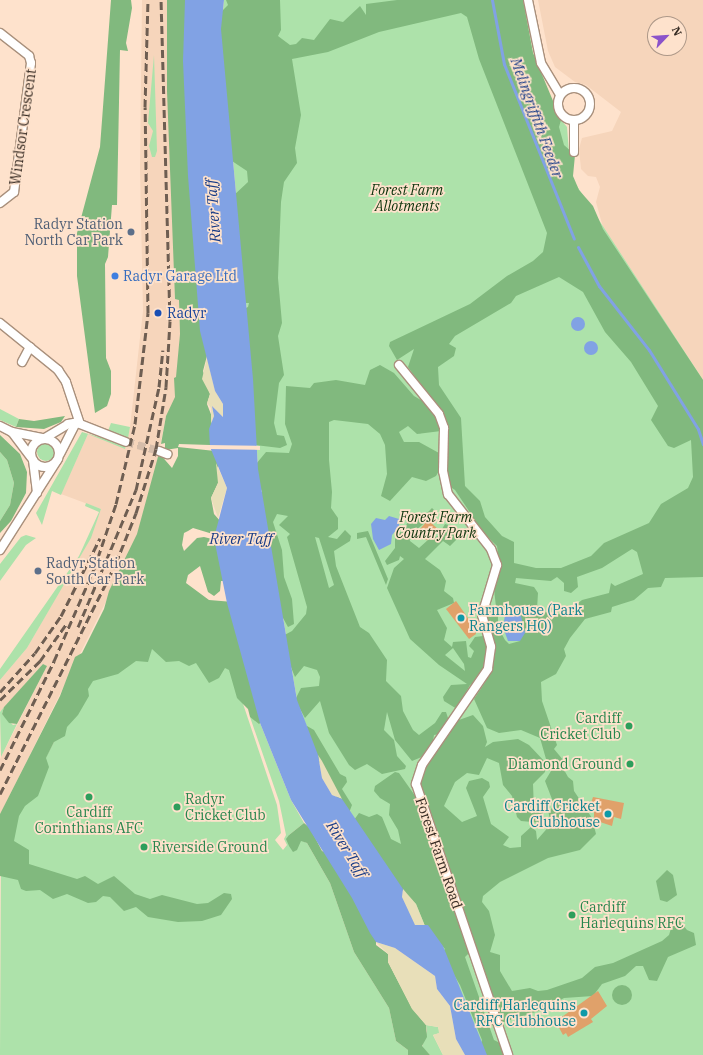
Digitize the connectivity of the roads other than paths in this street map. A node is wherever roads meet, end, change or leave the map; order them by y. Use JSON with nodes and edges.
{"nodes":[{"id":1,"x":528,"y":0,"type":"edge"},
{"id":2,"x":0,"y":33,"type":"edge"},
{"id":3,"x":560,"y":95,"type":"junction"},
{"id":4,"x":574,"y":120,"type":"junction"},
{"id":5,"x":574,"y":152,"type":"dead end"},
{"id":6,"x":0,"y":203,"type":"edge"},
{"id":7,"x":0,"y":323,"type":"edge"},
{"id":8,"x":30,"y":347,"type":"junction"},
{"id":9,"x":22,"y":362,"type":"dead end"},
{"id":10,"x":399,"y":365,"type":"dead end"},
{"id":11,"x":77,"y":423,"type":"junction"},
{"id":12,"x":0,"y":426,"type":"edge"},
{"id":13,"x":12,"y":432,"type":"junction"},
{"id":14,"x":44,"y":438,"type":"junction"},
{"id":15,"x":126,"y":442,"type":"tunnel mouth"},
{"id":16,"x":59,"y":457,"type":"junction"},
{"id":17,"x":32,"y":458,"type":"junction"},
{"id":18,"x":37,"y":492,"type":"junction"},
{"id":19,"x":1,"y":547,"type":"edge"},
{"id":20,"x":508,"y":1055,"type":"edge"}],
"edges":[{"from":1,"to":3,"type":"street"},
{"from":2,"to":6,"type":"street","name":"Windsor Crescent"},
{"from":3,"to":4,"type":"street"},
{"from":3,"to":4,"type":"street"},
{"from":4,"to":5,"type":"street"},
{"from":7,"to":8,"type":"street"},
{"from":8,"to":9,"type":"street"},
{"from":8,"to":11,"type":"street"},
{"from":10,"to":20,"type":"street","name":"Forest Farm Road"},
{"from":11,"to":14,"type":"street"},
{"from":11,"to":15,"type":"street"},
{"from":11,"to":16,"type":"street"},
{"from":12,"to":13,"type":"street"},
{"from":13,"to":14,"type":"street"},
{"from":13,"to":17,"type":"street"},
{"from":14,"to":16,"type":"street"},
{"from":14,"to":17,"type":"street"},
{"from":16,"to":17,"type":"street"},
{"from":16,"to":18,"type":"street"},
{"from":17,"to":18,"type":"street"},
{"from":18,"to":19,"type":"street"}]}
